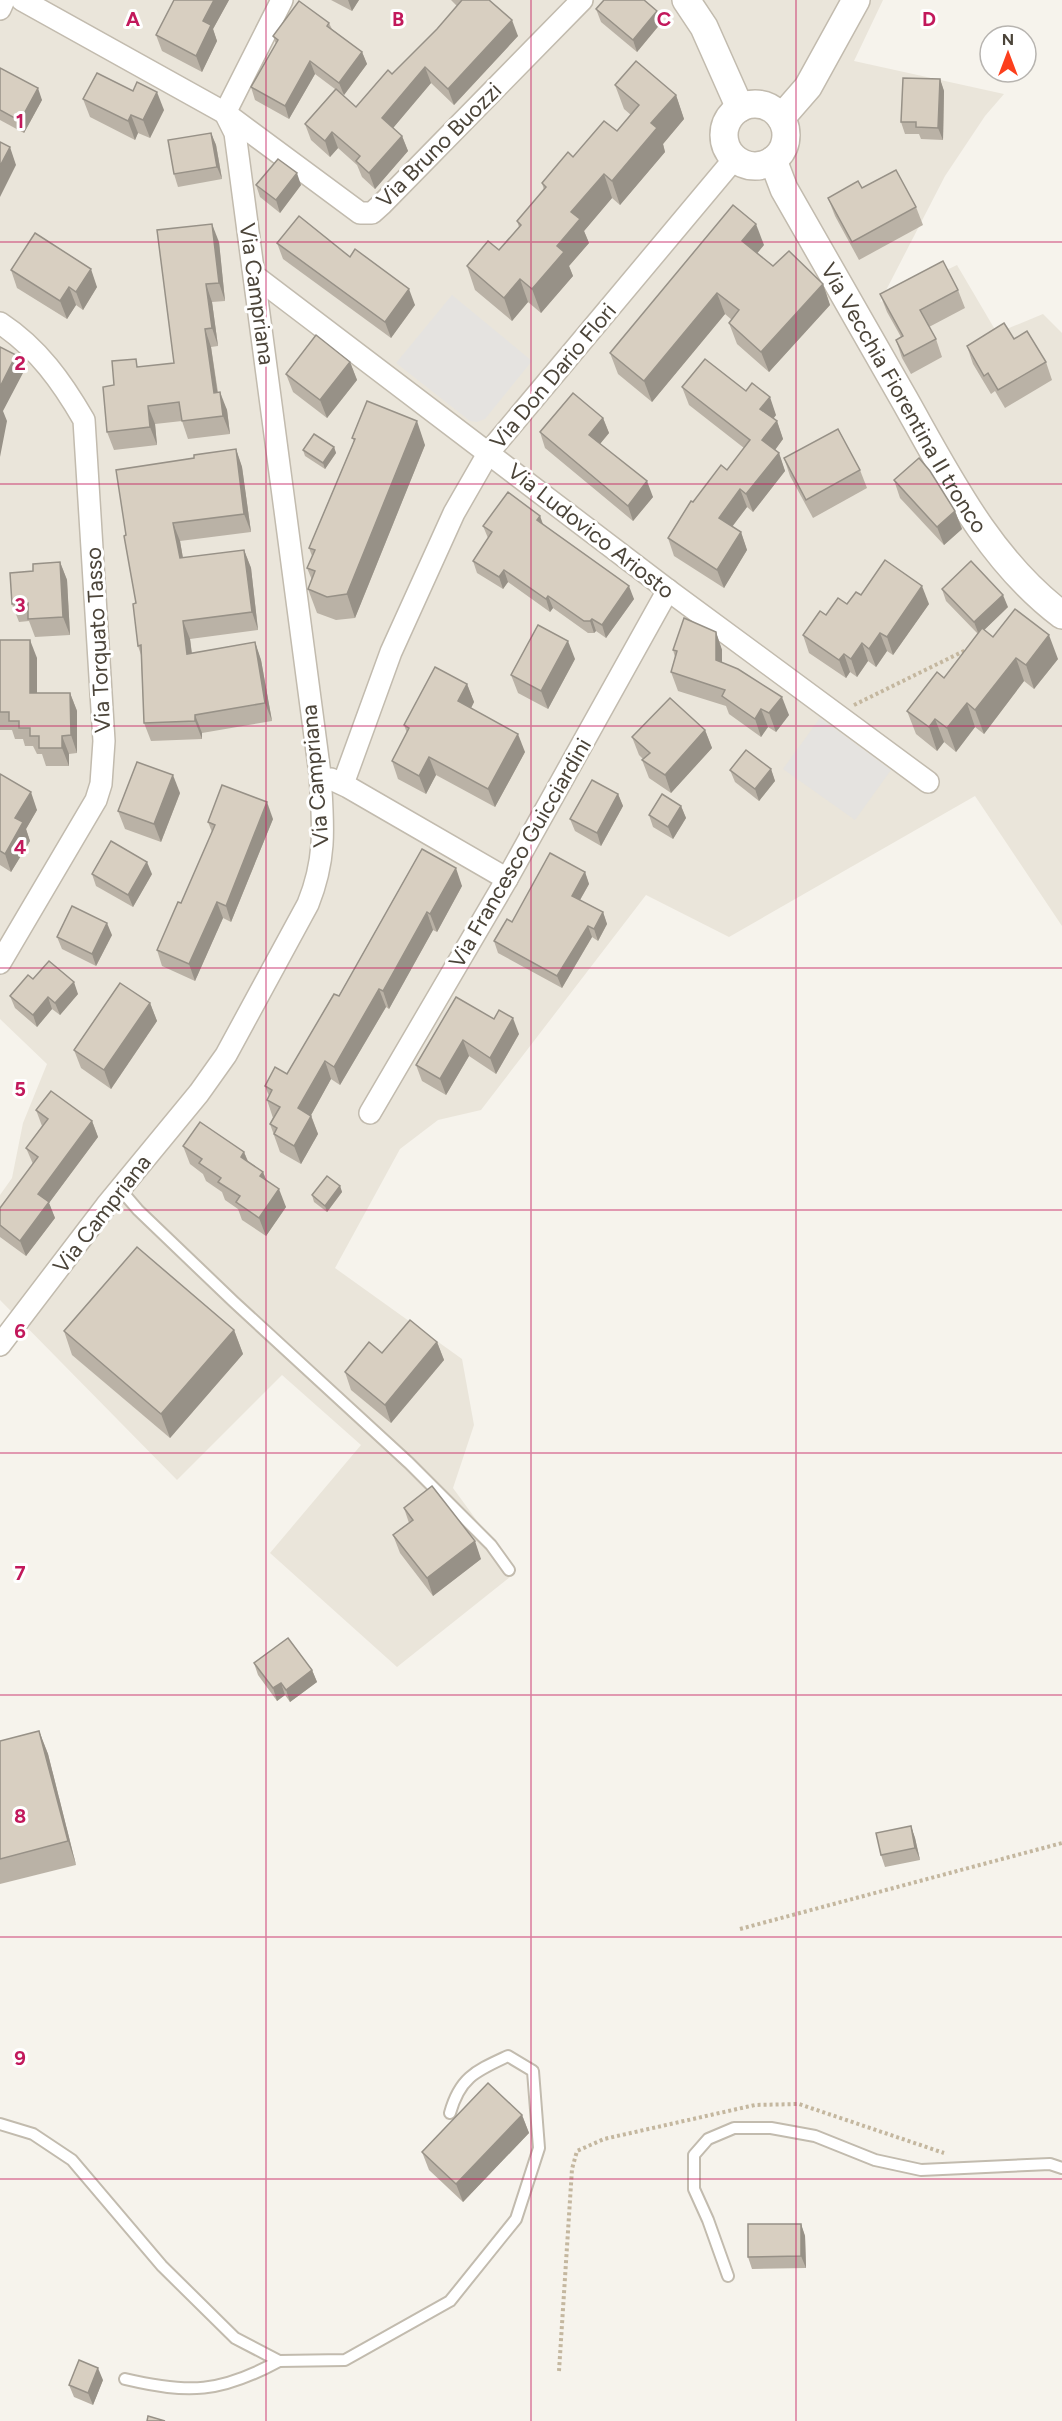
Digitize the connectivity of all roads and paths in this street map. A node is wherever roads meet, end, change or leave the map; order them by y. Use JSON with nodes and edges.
{"nodes":[{"id":1,"x":4,"y":0,"type":"edge"},
{"id":2,"x":22,"y":0,"type":"edge"},
{"id":3,"x":282,"y":0,"type":"edge"},
{"id":4,"x":582,"y":0,"type":"edge"},
{"id":5,"x":686,"y":0,"type":"edge"},
{"id":6,"x":856,"y":0,"type":"edge"},
{"id":7,"x":0,"y":9,"type":"edge"},
{"id":8,"x":740,"y":108,"type":"junction"},
{"id":9,"x":225,"y":112,"type":"junction"},
{"id":10,"x":781,"y":118,"type":"junction"},
{"id":11,"x":735,"y":158,"type":"junction"},
{"id":12,"x":773,"y":160,"type":"junction"},
{"id":13,"x":255,"y":276,"type":"junction"},
{"id":14,"x":0,"y":323,"type":"edge"},
{"id":15,"x":489,"y":452,"type":"junction"},
{"id":16,"x":668,"y":590,"type":"junction"},
{"id":17,"x":1062,"y":615,"type":"edge"},
{"id":18,"x":970,"y":648,"type":"edge"},
{"id":19,"x":835,"y":713,"type":"junction"},
{"id":20,"x":320,"y":774,"type":"junction"},
{"id":21,"x":928,"y":782,"type":"dead end"},
{"id":22,"x":344,"y":784,"type":"junction"},
{"id":23,"x":507,"y":879,"type":"junction"},
{"id":24,"x":0,"y":963,"type":"edge"},
{"id":25,"x":370,"y":1113,"type":"dead end"},
{"id":26,"x":120,"y":1189,"type":"junction"},
{"id":27,"x":0,"y":1345,"type":"edge"},
{"id":28,"x":509,"y":1570,"type":"dead end"},
{"id":29,"x":1062,"y":1844,"type":"edge"},
{"id":30,"x":740,"y":1929,"type":"dead end"},
{"id":31,"x":450,"y":2113,"type":"dead end"},
{"id":32,"x":0,"y":2124,"type":"edge"},
{"id":33,"x":1062,"y":2168,"type":"edge"},
{"id":34,"x":728,"y":2276,"type":"dead end"},
{"id":35,"x":279,"y":2361,"type":"junction"},
{"id":36,"x":125,"y":2379,"type":"dead end"}],
"edges":[{"from":1,"to":7,"type":"street"},
{"from":2,"to":9,"type":"street","name":"Via Bruno Buozzi"},
{"from":3,"to":9,"type":"street"},
{"from":4,"to":9,"type":"street","name":"Via Bruno Buozzi"},
{"from":5,"to":8,"type":"street"},
{"from":6,"to":10,"type":"street"},
{"from":8,"to":10,"type":"street"},
{"from":8,"to":11,"type":"street"},
{"from":9,"to":13,"type":"street","name":"Via Campriana"},
{"from":10,"to":12,"type":"street"},
{"from":11,"to":12,"type":"street"},
{"from":11,"to":15,"type":"street","name":"Via Don Dario Flori"},
{"from":12,"to":17,"type":"street","name":"Via Vecchia Fiorentina II tronco"},
{"from":13,"to":15,"type":"street","name":"Via Ludovico Ariosto"},
{"from":13,"to":20,"type":"street","name":"Via Campriana"},
{"from":14,"to":24,"type":"street","name":"Via Torquato Tasso"},
{"from":15,"to":16,"type":"street","name":"Via Ludovico Ariosto"},
{"from":15,"to":22,"type":"street","name":"Via Don Dario Flori"},
{"from":16,"to":19,"type":"street","name":"Via Ludovico Ariosto"},
{"from":16,"to":23,"type":"street","name":"Via Francesco Guicciardini"},
{"from":18,"to":19,"type":"path"},
{"from":19,"to":21,"type":"street","name":"Via Ludovico Ariosto"},
{"from":20,"to":22,"type":"street"},
{"from":20,"to":26,"type":"street","name":"Via Campriana"},
{"from":22,"to":23,"type":"street"},
{"from":23,"to":25,"type":"street","name":"Via Francesco Guicciardini"},
{"from":26,"to":27,"type":"street","name":"Via Campriana"},
{"from":26,"to":28,"type":"lane"},
{"from":29,"to":30,"type":"path"},
{"from":31,"to":35,"type":"lane"},
{"from":32,"to":35,"type":"lane"},
{"from":33,"to":34,"type":"lane"},
{"from":35,"to":36,"type":"lane"}]}
